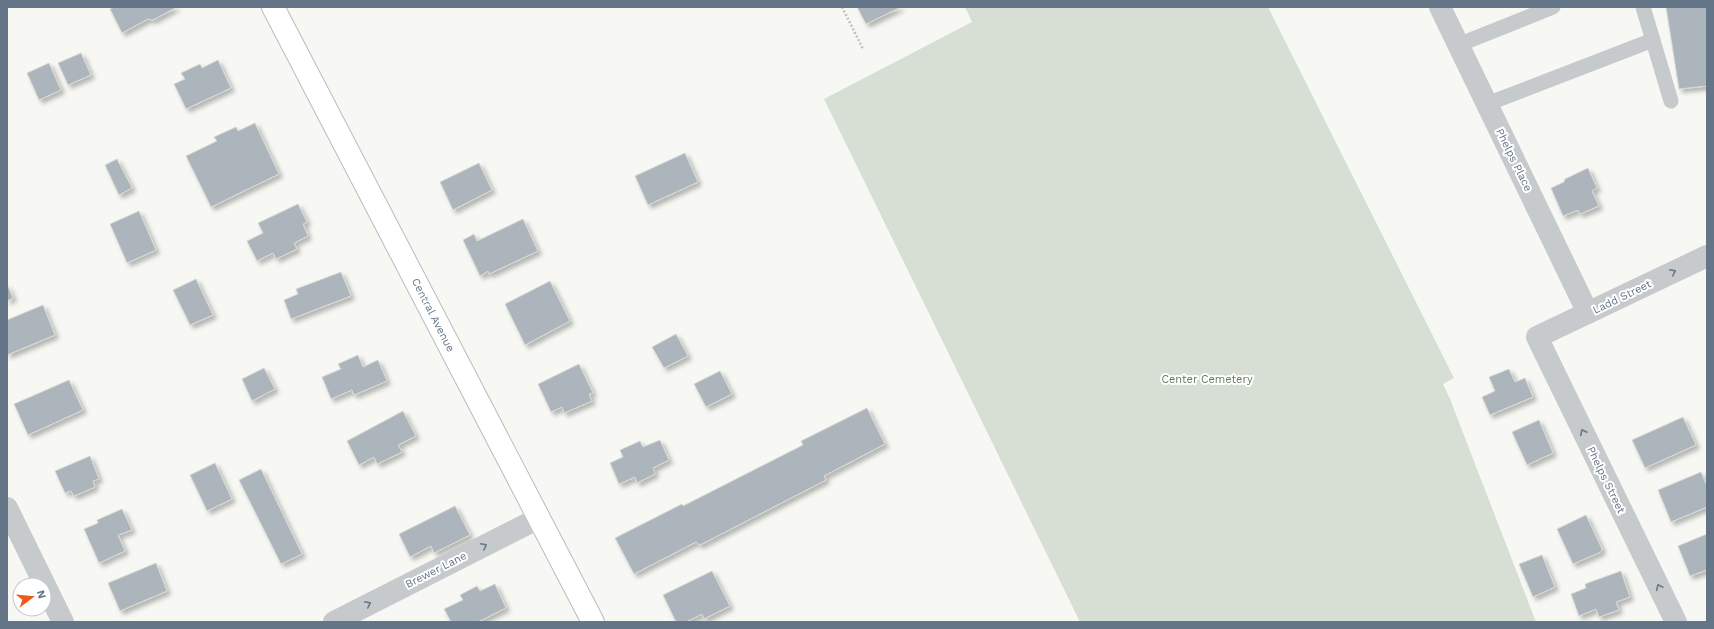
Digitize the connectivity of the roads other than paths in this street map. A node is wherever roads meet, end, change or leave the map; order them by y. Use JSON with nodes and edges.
{"nodes":[{"id":1,"x":273,"y":7,"type":"edge"},
{"id":2,"x":1440,"y":7,"type":"edge"},
{"id":3,"x":1554,"y":7,"type":"edge"},
{"id":4,"x":1643,"y":7,"type":"edge"},
{"id":5,"x":1653,"y":40,"type":"junction"},
{"id":6,"x":1458,"y":45,"type":"junction"},
{"id":7,"x":1671,"y":101,"type":"dead end"},
{"id":8,"x":1487,"y":104,"type":"junction"},
{"id":9,"x":1707,"y":256,"type":"edge"},
{"id":10,"x":1588,"y":313,"type":"junction"},
{"id":11,"x":1537,"y":338,"type":"joint"},
{"id":12,"x":7,"y":508,"type":"edge"},
{"id":13,"x":539,"y":518,"type":"junction"},
{"id":14,"x":63,"y":622,"type":"edge"},
{"id":15,"x":334,"y":622,"type":"edge"},
{"id":16,"x":593,"y":622,"type":"edge"},
{"id":17,"x":1676,"y":622,"type":"edge"}],
"edges":[{"from":1,"to":13,"type":"street","name":"Central Avenue"},
{"from":2,"to":6,"type":"street","name":"Phelps Place"},
{"from":3,"to":6,"type":"lane"},
{"from":4,"to":5,"type":"lane"},
{"from":5,"to":7,"type":"lane"},
{"from":5,"to":8,"type":"lane"},
{"from":6,"to":8,"type":"street","name":"Phelps Place"},
{"from":8,"to":10,"type":"street","name":"Phelps Place"},
{"from":10,"to":9,"type":"street","name":"Ladd Street","one_way":true},
{"from":10,"to":11,"type":"street","name":"Ladd Street"},
{"from":17,"to":11,"type":"street","name":"Phelps Street","one_way":true},
{"from":12,"to":14,"type":"street"},
{"from":15,"to":13,"type":"street","name":"Brewer Lane","one_way":true},
{"from":13,"to":16,"type":"street","name":"Central Avenue"}]}
